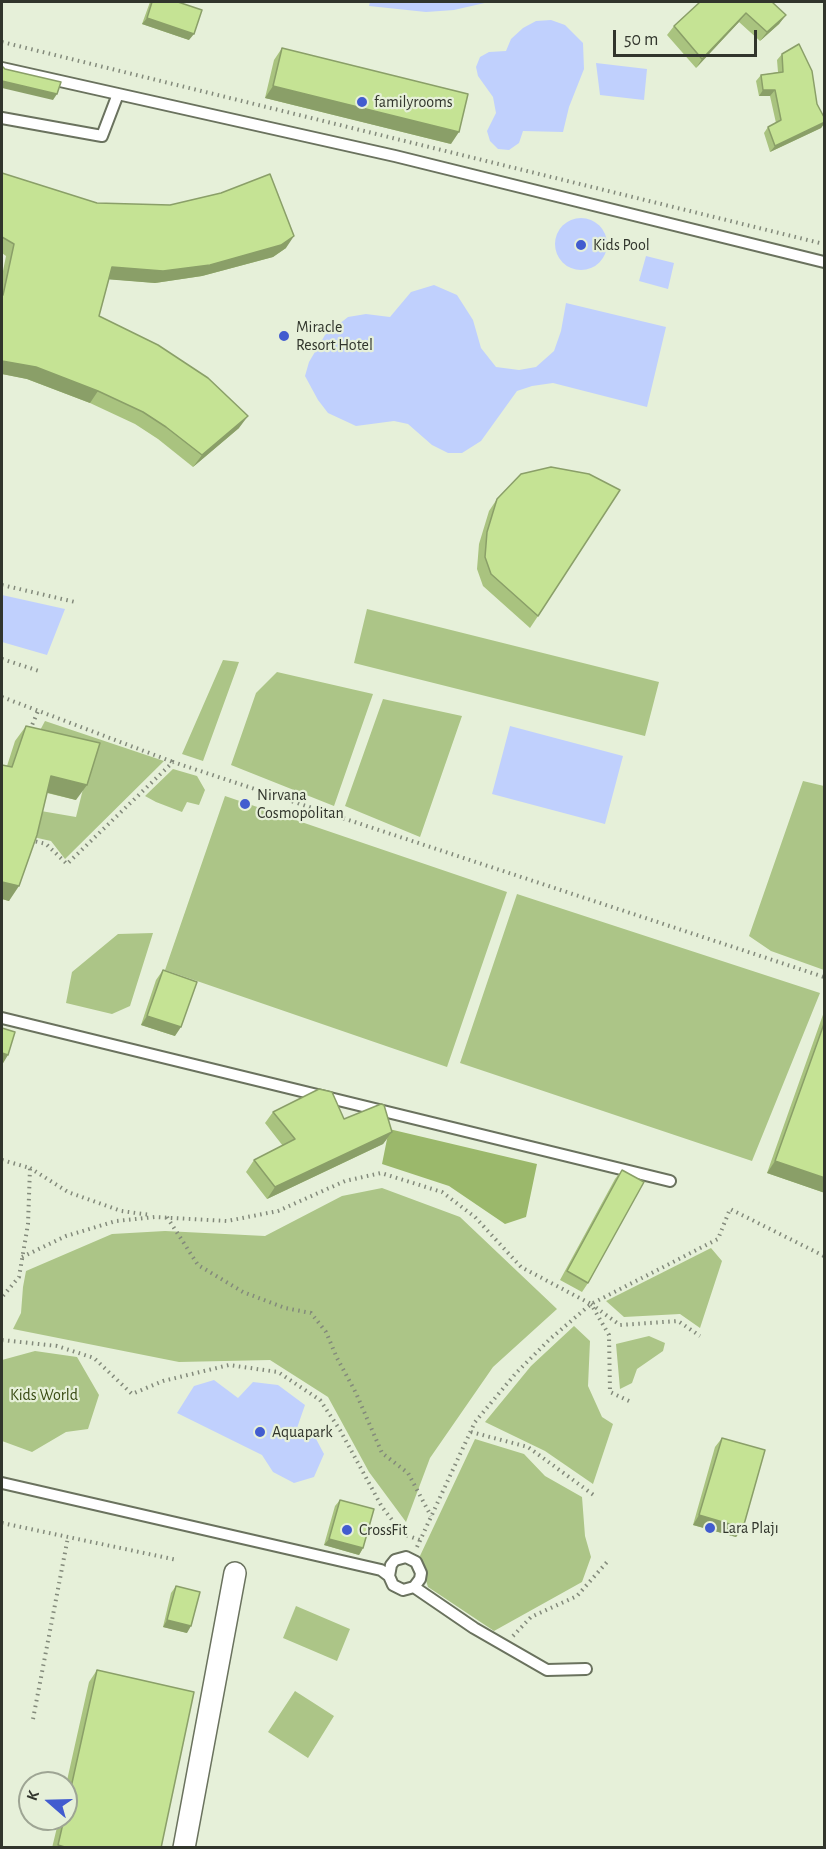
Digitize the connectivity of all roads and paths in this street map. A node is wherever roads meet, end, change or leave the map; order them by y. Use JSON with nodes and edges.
{"nodes":[{"id":1,"x":2,"y":42,"type":"edge"},
{"id":2,"x":2,"y":68,"type":"edge"},
{"id":3,"x":118,"y":94,"type":"junction"},
{"id":4,"x":2,"y":118,"type":"edge"},
{"id":5,"x":825,"y":244,"type":"edge"},
{"id":6,"x":825,"y":262,"type":"edge"},
{"id":7,"x":2,"y":585,"type":"edge"},
{"id":8,"x":75,"y":602,"type":"dead end"},
{"id":9,"x":2,"y":659,"type":"edge"},
{"id":10,"x":39,"y":671,"type":"dead end"},
{"id":11,"x":2,"y":697,"type":"edge"},
{"id":12,"x":38,"y":711,"type":"junction"},
{"id":13,"x":29,"y":732,"type":"edge"},
{"id":14,"x":173,"y":762,"type":"junction"},
{"id":15,"x":24,"y":839,"type":"edge"},
{"id":16,"x":825,"y":977,"type":"edge"},
{"id":17,"x":2,"y":1018,"type":"edge"},
{"id":18,"x":2,"y":1160,"type":"edge"},
{"id":19,"x":30,"y":1168,"type":"junction"},
{"id":20,"x":670,"y":1181,"type":"dead end"},
{"id":21,"x":168,"y":1217,"type":"junction"},
{"id":22,"x":825,"y":1256,"type":"edge"},
{"id":23,"x":22,"y":1257,"type":"junction"},
{"id":24,"x":2,"y":1297,"type":"edge"},
{"id":25,"x":591,"y":1304,"type":"junction"},
{"id":26,"x":700,"y":1336,"type":"dead end"},
{"id":27,"x":2,"y":1340,"type":"edge"},
{"id":28,"x":629,"y":1401,"type":"dead end"},
{"id":29,"x":471,"y":1432,"type":"junction"},
{"id":30,"x":2,"y":1483,"type":"edge"},
{"id":31,"x":595,"y":1496,"type":"dead end"},
{"id":32,"x":431,"y":1516,"type":"junction"},
{"id":33,"x":2,"y":1523,"type":"edge"},
{"id":34,"x":68,"y":1537,"type":"junction"},
{"id":35,"x":420,"y":1540,"type":"junction"},
{"id":36,"x":412,"y":1559,"type":"junction"},
{"id":37,"x":177,"y":1560,"type":"dead end"},
{"id":38,"x":608,"y":1562,"type":"dead end"},
{"id":39,"x":235,"y":1573,"type":"dead end"},
{"id":40,"x":388,"y":1576,"type":"junction"},
{"id":41,"x":414,"y":1587,"type":"junction"},
{"id":42,"x":503,"y":1645,"type":"junction"},
{"id":43,"x":586,"y":1669,"type":"dead end"},
{"id":44,"x":33,"y":1719,"type":"dead end"},
{"id":45,"x":184,"y":1848,"type":"edge"}],
"edges":[{"from":1,"to":5,"type":"path"},
{"from":2,"to":3,"type":"lane"},
{"from":3,"to":4,"type":"lane"},
{"from":3,"to":6,"type":"lane"},
{"from":7,"to":8,"type":"path"},
{"from":9,"to":10,"type":"path"},
{"from":11,"to":12,"type":"path"},
{"from":12,"to":13,"type":"path"},
{"from":12,"to":14,"type":"path"},
{"from":14,"to":15,"type":"path"},
{"from":14,"to":16,"type":"path"},
{"from":17,"to":20,"type":"lane"},
{"from":18,"to":19,"type":"path"},
{"from":19,"to":21,"type":"path"},
{"from":19,"to":23,"type":"path"},
{"from":21,"to":23,"type":"path"},
{"from":21,"to":25,"type":"path"},
{"from":21,"to":32,"type":"path"},
{"from":22,"to":25,"type":"path"},
{"from":23,"to":24,"type":"path"},
{"from":25,"to":26,"type":"path"},
{"from":25,"to":28,"type":"path"},
{"from":25,"to":29,"type":"path"},
{"from":27,"to":35,"type":"path"},
{"from":29,"to":31,"type":"path"},
{"from":29,"to":32,"type":"path"},
{"from":30,"to":40,"type":"lane"},
{"from":32,"to":35,"type":"path"},
{"from":33,"to":34,"type":"path"},
{"from":34,"to":37,"type":"path"},
{"from":34,"to":44,"type":"path"},
{"from":35,"to":36,"type":"path"},
{"from":36,"to":40,"type":"lane"},
{"from":36,"to":41,"type":"lane"},
{"from":38,"to":42,"type":"path"},
{"from":39,"to":45,"type":"street"},
{"from":40,"to":41,"type":"lane"},
{"from":41,"to":42,"type":"lane"},
{"from":42,"to":43,"type":"lane"}]}
